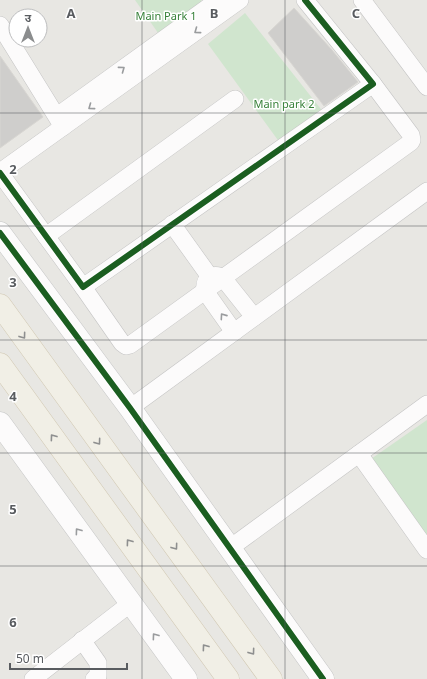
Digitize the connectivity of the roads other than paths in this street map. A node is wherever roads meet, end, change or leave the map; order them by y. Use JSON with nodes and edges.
{"nodes":[{"id":1,"x":240,"y":0,"type":"edge"},
{"id":2,"x":305,"y":0,"type":"edge"},
{"id":3,"x":362,"y":0,"type":"edge"},
{"id":4,"x":216,"y":4,"type":"edge"},
{"id":5,"x":0,"y":25,"type":"edge"},
{"id":6,"x":372,"y":84,"type":"junction"},
{"id":7,"x":427,"y":87,"type":"edge"},
{"id":8,"x":235,"y":99,"type":"dead end"},
{"id":9,"x":60,"y":122,"type":"junction"},
{"id":10,"x":0,"y":158,"type":"edge"},
{"id":11,"x":0,"y":173,"type":"edge"},
{"id":12,"x":427,"y":191,"type":"edge"},
{"id":13,"x":172,"y":224,"type":"junction"},
{"id":14,"x":0,"y":233,"type":"edge"},
{"id":15,"x":46,"y":236,"type":"junction"},
{"id":16,"x":213,"y":282,"type":"junction"},
{"id":17,"x":83,"y":287,"type":"junction"},
{"id":18,"x":0,"y":305,"type":"edge"},
{"id":19,"x":254,"y":317,"type":"junction"},
{"id":20,"x":234,"y":332,"type":"junction"},
{"id":21,"x":0,"y":364,"type":"edge"},
{"id":22,"x":427,"y":404,"type":"edge"},
{"id":23,"x":130,"y":408,"type":"junction"},
{"id":24,"x":0,"y":423,"type":"edge"},
{"id":25,"x":359,"y":454,"type":"junction"},
{"id":26,"x":230,"y":548,"type":"junction"},
{"id":27,"x":427,"y":550,"type":"edge"},
{"id":28,"x":131,"y":603,"type":"junction"},
{"id":29,"x":82,"y":640,"type":"junction"},
{"id":30,"x":33,"y":679,"type":"edge"},
{"id":31,"x":94,"y":679,"type":"edge"},
{"id":32,"x":186,"y":679,"type":"edge"},
{"id":33,"x":228,"y":679,"type":"edge"},
{"id":34,"x":271,"y":679,"type":"edge"},
{"id":35,"x":323,"y":679,"type":"edge"}],
"edges":[{"from":1,"to":4,"type":"street"},
{"from":2,"to":6,"type":"street"},
{"from":3,"to":7,"type":"street"},
{"from":4,"to":9,"type":"street"},
{"from":5,"to":9,"type":"street"},
{"from":6,"to":13,"type":"street"},
{"from":6,"to":16,"type":"street"},
{"from":8,"to":15,"type":"street"},
{"from":9,"to":10,"type":"street"},
{"from":9,"to":11,"type":"street"},
{"from":11,"to":15,"type":"street"},
{"from":12,"to":19,"type":"street"},
{"from":13,"to":16,"type":"street"},
{"from":13,"to":17,"type":"street"},
{"from":14,"to":23,"type":"street"},
{"from":15,"to":17,"type":"street"},
{"from":16,"to":17,"type":"street"},
{"from":16,"to":19,"type":"street"},
{"from":20,"to":16,"type":"street","one_way":true},
{"from":18,"to":34,"type":"main road","one_way":true},
{"from":19,"to":20,"type":"street"},
{"from":20,"to":23,"type":"street"},
{"from":33,"to":21,"type":"main road","one_way":true},
{"from":22,"to":25,"type":"street"},
{"from":23,"to":26,"type":"street"},
{"from":28,"to":24,"type":"street","one_way":true},
{"from":25,"to":26,"type":"street"},
{"from":25,"to":27,"type":"street"},
{"from":26,"to":35,"type":"street"},
{"from":28,"to":29,"type":"street"},
{"from":32,"to":28,"type":"street","one_way":true},
{"from":29,"to":30,"type":"street"},
{"from":29,"to":31,"type":"street"}]}
